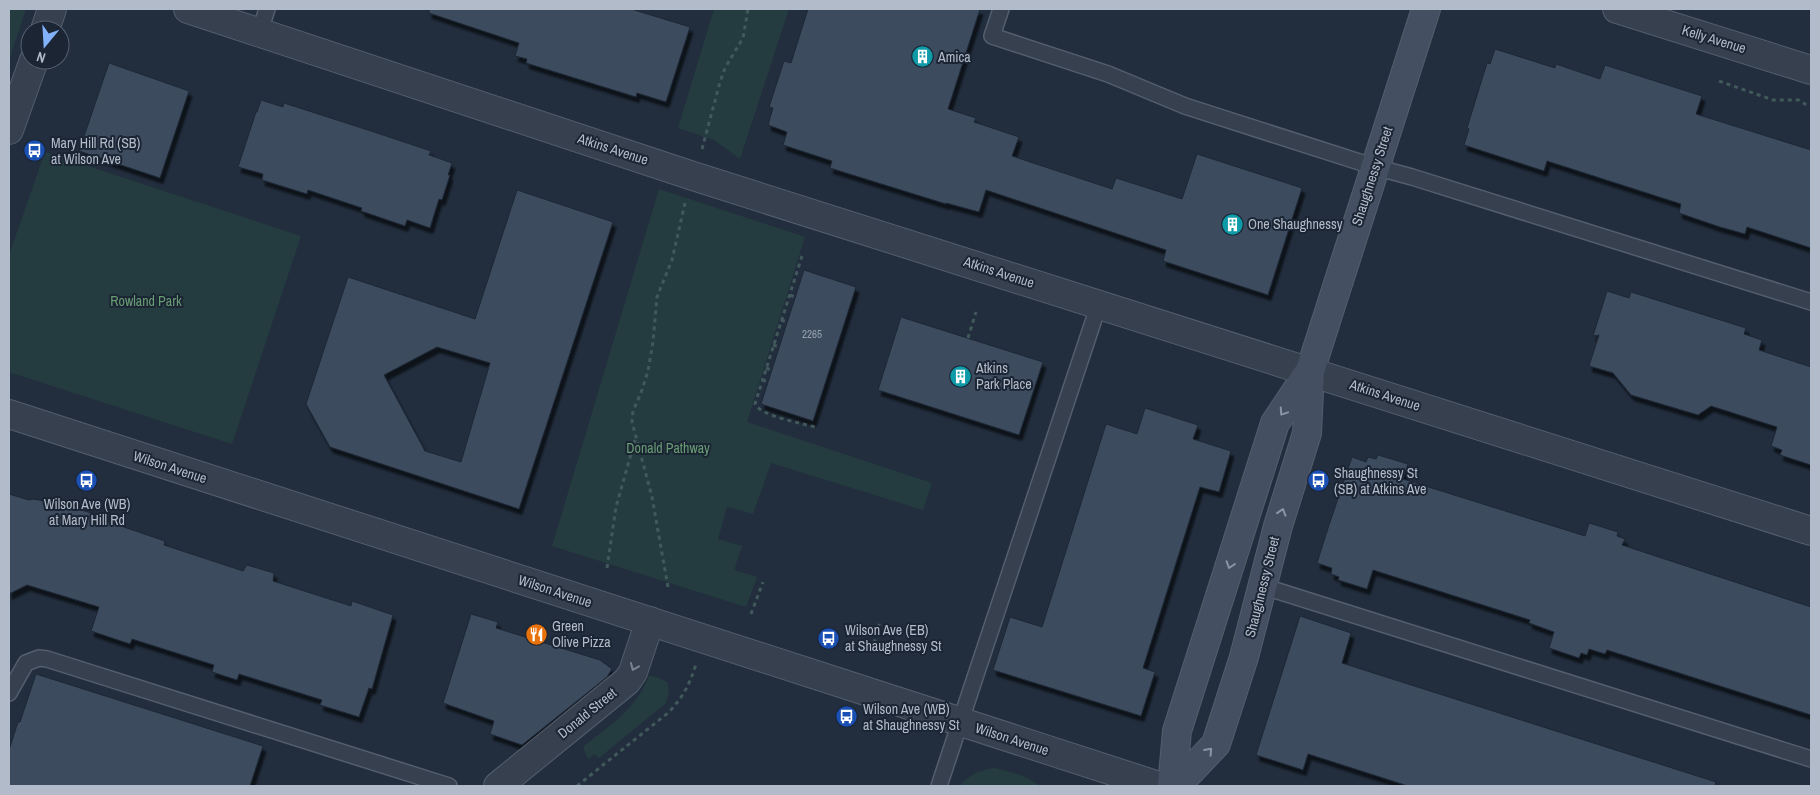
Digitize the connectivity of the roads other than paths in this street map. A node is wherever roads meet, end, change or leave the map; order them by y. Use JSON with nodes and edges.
{"nodes":[{"id":1,"x":188,"y":9,"type":"edge"},
{"id":2,"x":1001,"y":9,"type":"edge"},
{"id":3,"x":1426,"y":9,"type":"edge"},
{"id":4,"x":1617,"y":9,"type":"edge"},
{"id":5,"x":1653,"y":14,"type":"edge"},
{"id":6,"x":263,"y":20,"type":"edge"},
{"id":7,"x":30,"y":70,"type":"edge"},
{"id":8,"x":1811,"y":70,"type":"edge"},
{"id":9,"x":9,"y":130,"type":"edge"},
{"id":10,"x":1375,"y":168,"type":"junction"},
{"id":11,"x":1811,"y":302,"type":"edge"},
{"id":12,"x":1099,"y":304,"type":"junction"},
{"id":13,"x":1310,"y":371,"type":"junction"},
{"id":14,"x":9,"y":414,"type":"edge"},
{"id":15,"x":1811,"y":530,"type":"edge"},
{"id":16,"x":1262,"y":586,"type":"junction"},
{"id":17,"x":650,"y":621,"type":"junction"},
{"id":18,"x":9,"y":693,"type":"edge"},
{"id":19,"x":961,"y":722,"type":"junction"},
{"id":20,"x":1811,"y":759,"type":"edge"},
{"id":21,"x":449,"y":786,"type":"edge"},
{"id":22,"x":498,"y":786,"type":"edge"},
{"id":23,"x":939,"y":786,"type":"edge"},
{"id":24,"x":1159,"y":786,"type":"edge"},
{"id":25,"x":1174,"y":786,"type":"edge"}],
"edges":[{"from":1,"to":6,"type":"street","name":"Atkins Avenue"},
{"from":2,"to":10,"type":"lane"},
{"from":3,"to":10,"type":"main road","name":"Shaughnessy Street"},
{"from":4,"to":5,"type":"street","name":"Kelly Avenue"},
{"from":5,"to":8,"type":"street","name":"Kelly Avenue"},
{"from":6,"to":12,"type":"street","name":"Atkins Avenue"},
{"from":7,"to":9,"type":"street"},
{"from":10,"to":11,"type":"lane"},
{"from":10,"to":13,"type":"main road","name":"Shaughnessy Street"},
{"from":12,"to":13,"type":"street","name":"Atkins Avenue"},
{"from":12,"to":19,"type":"lane"},
{"from":13,"to":15,"type":"street","name":"Atkins Avenue"},
{"from":16,"to":13,"type":"main road","name":"Shaughnessy Street","one_way":true},
{"from":13,"to":25,"type":"main road","name":"Shaughnessy Street","one_way":true},
{"from":14,"to":17,"type":"street","name":"Wilson Avenue"},
{"from":16,"to":20,"type":"lane"},
{"from":25,"to":16,"type":"main road","name":"Shaughnessy Street","one_way":true},
{"from":17,"to":19,"type":"street","name":"Wilson Avenue"},
{"from":17,"to":22,"type":"street","name":"Donald Street","one_way":true},
{"from":18,"to":21,"type":"lane"},
{"from":19,"to":23,"type":"lane"},
{"from":19,"to":24,"type":"street","name":"Wilson Avenue"}]}
